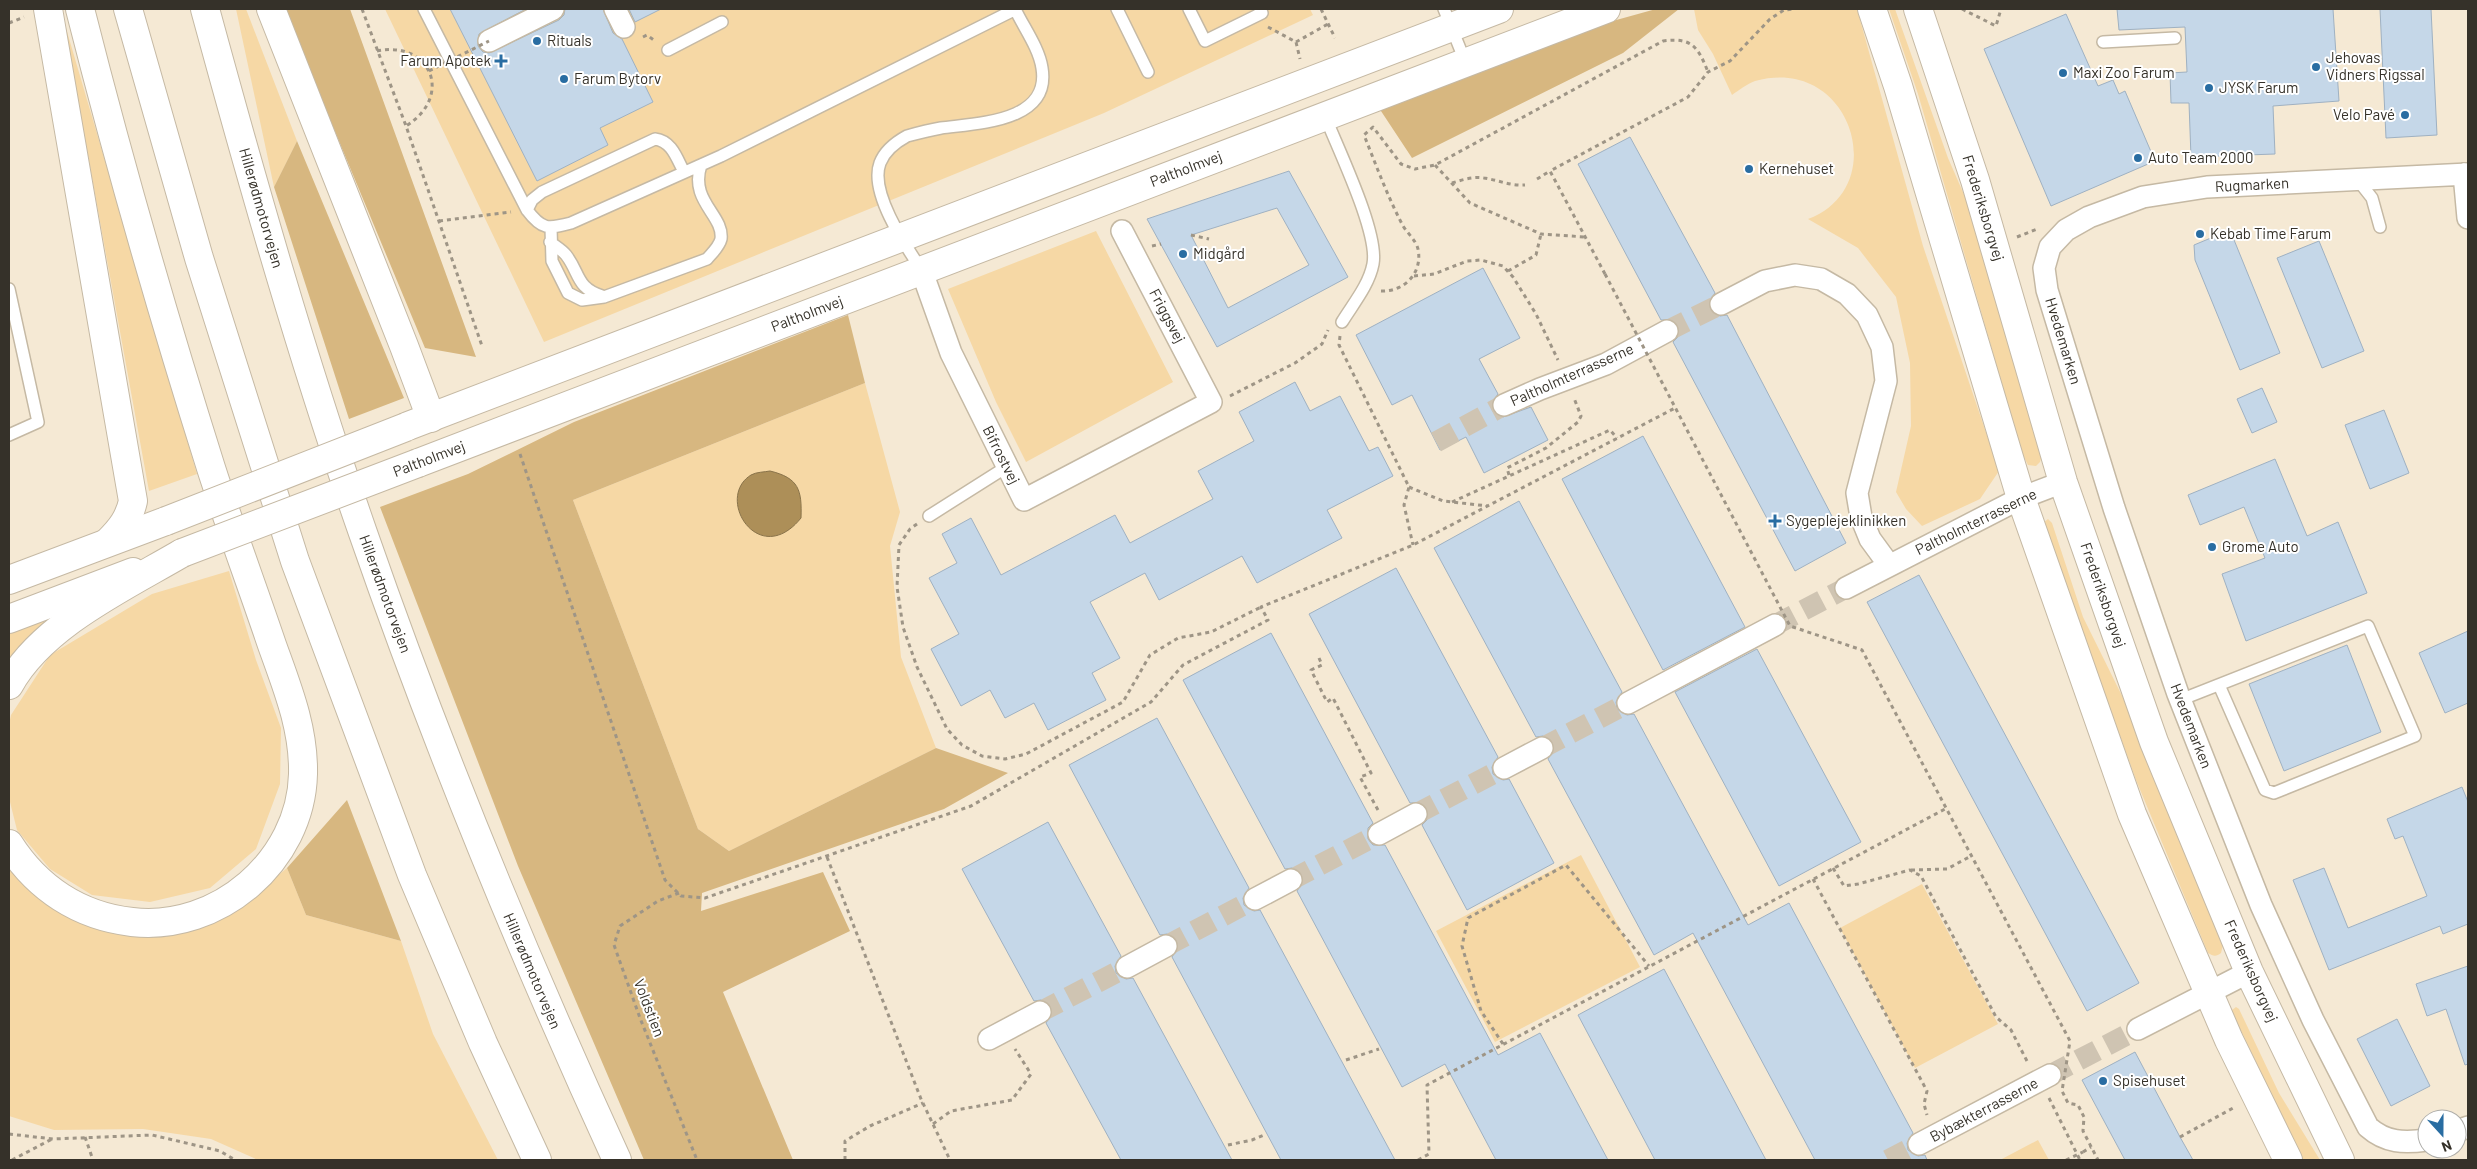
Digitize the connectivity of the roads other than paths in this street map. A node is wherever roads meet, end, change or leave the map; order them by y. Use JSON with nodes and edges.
{"nodes":[{"id":1,"x":48,"y":9,"type":"edge"},
{"id":2,"x":80,"y":9,"type":"edge"},
{"id":3,"x":128,"y":9,"type":"edge"},
{"id":4,"x":205,"y":9,"type":"edge"},
{"id":5,"x":271,"y":9,"type":"edge"},
{"id":6,"x":424,"y":9,"type":"edge"},
{"id":7,"x":551,"y":9,"type":"edge"},
{"id":8,"x":1016,"y":9,"type":"edge"},
{"id":9,"x":1116,"y":9,"type":"edge"},
{"id":10,"x":1189,"y":9,"type":"edge"},
{"id":11,"x":1499,"y":9,"type":"edge"},
{"id":12,"x":1606,"y":9,"type":"edge"},
{"id":13,"x":1872,"y":9,"type":"edge"},
{"id":14,"x":1918,"y":9,"type":"edge"},
{"id":15,"x":1261,"y":11,"type":"edge"},
{"id":16,"x":1448,"y":18,"type":"edge"},
{"id":17,"x":722,"y":22,"type":"dead end"},
{"id":18,"x":2175,"y":38,"type":"dead end"},
{"id":19,"x":489,"y":42,"type":"road end"},
{"id":20,"x":2103,"y":42,"type":"dead end"},
{"id":21,"x":668,"y":50,"type":"road end"},
{"id":22,"x":1465,"y":61,"type":"junction"},
{"id":23,"x":1148,"y":72,"type":"dead end"},
{"id":24,"x":1325,"y":115,"type":"junction"},
{"id":25,"x":702,"y":165,"type":"junction"},
{"id":26,"x":684,"y":172,"type":"junction"},
{"id":27,"x":2466,"y":174,"type":"edge"},
{"id":28,"x":2357,"y":179,"type":"junction"},
{"id":29,"x":527,"y":210,"type":"junction"},
{"id":30,"x":2468,"y":218,"type":"edge"},
{"id":31,"x":2380,"y":227,"type":"dead end"},
{"id":32,"x":551,"y":228,"type":"junction"},
{"id":33,"x":1122,"y":231,"type":"dead end"},
{"id":34,"x":900,"y":237,"type":"junction"},
{"id":35,"x":550,"y":242,"type":"junction"},
{"id":36,"x":2050,"y":247,"type":"joint"},
{"id":37,"x":921,"y":269,"type":"junction"},
{"id":38,"x":9,"y":289,"type":"edge"},
{"id":39,"x":604,"y":296,"type":"junction"},
{"id":40,"x":1721,"y":304,"type":"tunnel mouth"},
{"id":41,"x":1342,"y":322,"type":"road end"},
{"id":42,"x":1667,"y":331,"type":"tunnel mouth"},
{"id":43,"x":1212,"y":402,"type":"joint"},
{"id":44,"x":1504,"y":405,"type":"tunnel mouth"},
{"id":45,"x":419,"y":423,"type":"junction"},
{"id":46,"x":9,"y":435,"type":"edge"},
{"id":47,"x":443,"y":453,"type":"junction"},
{"id":48,"x":1008,"y":466,"type":"junction"},
{"id":49,"x":2063,"y":482,"type":"junction"},
{"id":50,"x":2021,"y":498,"type":"junction"},
{"id":51,"x":929,"y":516,"type":"road end"},
{"id":52,"x":108,"y":542,"type":"junction"},
{"id":53,"x":182,"y":553,"type":"junction"},
{"id":54,"x":1889,"y":565,"type":"junction"},
{"id":55,"x":9,"y":580,"type":"edge"},
{"id":56,"x":1846,"y":588,"type":"tunnel mouth"},
{"id":57,"x":9,"y":619,"type":"edge"},
{"id":58,"x":1775,"y":625,"type":"tunnel mouth"},
{"id":59,"x":2219,"y":684,"type":"junction"},
{"id":60,"x":9,"y":685,"type":"edge"},
{"id":61,"x":2180,"y":700,"type":"junction"},
{"id":62,"x":1628,"y":703,"type":"tunnel mouth"},
{"id":63,"x":1542,"y":748,"type":"tunnel mouth"},
{"id":64,"x":1504,"y":768,"type":"tunnel mouth"},
{"id":65,"x":1416,"y":814,"type":"tunnel mouth"},
{"id":66,"x":1379,"y":834,"type":"tunnel mouth"},
{"id":67,"x":9,"y":844,"type":"edge"},
{"id":68,"x":1291,"y":880,"type":"tunnel mouth"},
{"id":69,"x":1255,"y":899,"type":"tunnel mouth"},
{"id":70,"x":1166,"y":946,"type":"tunnel mouth"},
{"id":71,"x":1126,"y":967,"type":"tunnel mouth"},
{"id":72,"x":2248,"y":972,"type":"junction"},
{"id":73,"x":2208,"y":992,"type":"junction"},
{"id":74,"x":1040,"y":1012,"type":"tunnel mouth"},
{"id":75,"x":2138,"y":1029,"type":"tunnel mouth"},
{"id":76,"x":996,"y":1035,"type":"road end"},
{"id":77,"x":2045,"y":1078,"type":"tunnel mouth"},
{"id":78,"x":1928,"y":1140,"type":"tunnel mouth"},
{"id":79,"x":2417,"y":1141,"type":"edge"},
{"id":80,"x":537,"y":1160,"type":"edge"},
{"id":81,"x":617,"y":1160,"type":"edge"},
{"id":82,"x":2288,"y":1160,"type":"edge"},
{"id":83,"x":2340,"y":1160,"type":"edge"}],
"edges":[{"from":1,"to":52,"type":"main road"},
{"from":2,"to":67,"type":"main road"},
{"from":3,"to":80,"type":"main road"},
{"from":4,"to":81,"type":"main road","name":"Hillerødmotorvejen"},
{"from":5,"to":45,"type":"main road"},
{"from":6,"to":29,"type":"lane"},
{"from":7,"to":19,"type":"street"},
{"from":8,"to":25,"type":"lane"},
{"from":8,"to":34,"type":"lane"},
{"from":9,"to":23,"type":"lane"},
{"from":10,"to":15,"type":"lane"},
{"from":11,"to":16,"type":"main road"},
{"from":12,"to":22,"type":"main road","name":"Paltholmvej"},
{"from":13,"to":50,"type":"main road"},
{"from":14,"to":49,"type":"main road","name":"Frederiksborgvej"},
{"from":16,"to":22,"type":"lane"},
{"from":16,"to":34,"type":"main road"},
{"from":17,"to":21,"type":"lane"},
{"from":18,"to":20,"type":"lane"},
{"from":22,"to":24,"type":"main road","name":"Paltholmvej"},
{"from":24,"to":37,"type":"main road","name":"Paltholmvej"},
{"from":24,"to":41,"type":"lane"},
{"from":25,"to":26,"type":"lane"},
{"from":25,"to":39,"type":"lane"},
{"from":26,"to":29,"type":"lane"},
{"from":26,"to":32,"type":"lane"},
{"from":27,"to":28,"type":"street","name":"Rugmarken"},
{"from":27,"to":30,"type":"street"},
{"from":28,"to":31,"type":"lane"},
{"from":28,"to":36,"type":"street","name":"Rugmarken"},
{"from":29,"to":32,"type":"lane"},
{"from":32,"to":35,"type":"lane"},
{"from":33,"to":43,"type":"street","name":"Friggsvej"},
{"from":34,"to":37,"type":"lane"},
{"from":34,"to":45,"type":"main road"},
{"from":35,"to":39,"type":"lane"},
{"from":35,"to":39,"type":"lane"},
{"from":36,"to":61,"type":"street","name":"Hvedemarken"},
{"from":37,"to":47,"type":"main road","name":"Paltholmvej"},
{"from":37,"to":48,"type":"street","name":"Bifrostvej"},
{"from":38,"to":46,"type":"lane"},
{"from":40,"to":54,"type":"street"},
{"from":42,"to":44,"type":"street","name":"Paltholmterrasserne"},
{"from":43,"to":48,"type":"street","name":"Bifrostvej"},
{"from":45,"to":47,"type":"main road"},
{"from":45,"to":52,"type":"main road","bridge":true},
{"from":47,"to":53,"type":"main road","name":"Paltholmvej","bridge":true},
{"from":48,"to":51,"type":"lane"},
{"from":49,"to":50,"type":"street","name":"Paltholmterrasserne"},
{"from":49,"to":72,"type":"main road","name":"Frederiksborgvej"},
{"from":50,"to":54,"type":"street","name":"Paltholmterrasserne"},
{"from":50,"to":73,"type":"main road"},
{"from":52,"to":55,"type":"main road"},
{"from":53,"to":57,"type":"main road","name":"Paltholmvej"},
{"from":53,"to":60,"type":"main road"},
{"from":54,"to":56,"type":"street","name":"Paltholmterrasserne"},
{"from":58,"to":62,"type":"street"},
{"from":59,"to":59,"type":"lane"},
{"from":59,"to":61,"type":"lane"},
{"from":61,"to":79,"type":"street","name":"Hvedemarken"},
{"from":63,"to":64,"type":"street"},
{"from":65,"to":66,"type":"street"},
{"from":68,"to":69,"type":"street"},
{"from":70,"to":71,"type":"street"},
{"from":72,"to":73,"type":"street"},
{"from":72,"to":83,"type":"main road","name":"Frederiksborgvej"},
{"from":73,"to":75,"type":"street"},
{"from":73,"to":82,"type":"main road"},
{"from":74,"to":76,"type":"street"},
{"from":77,"to":78,"type":"street","name":"Bybækterrasserne"}]}
